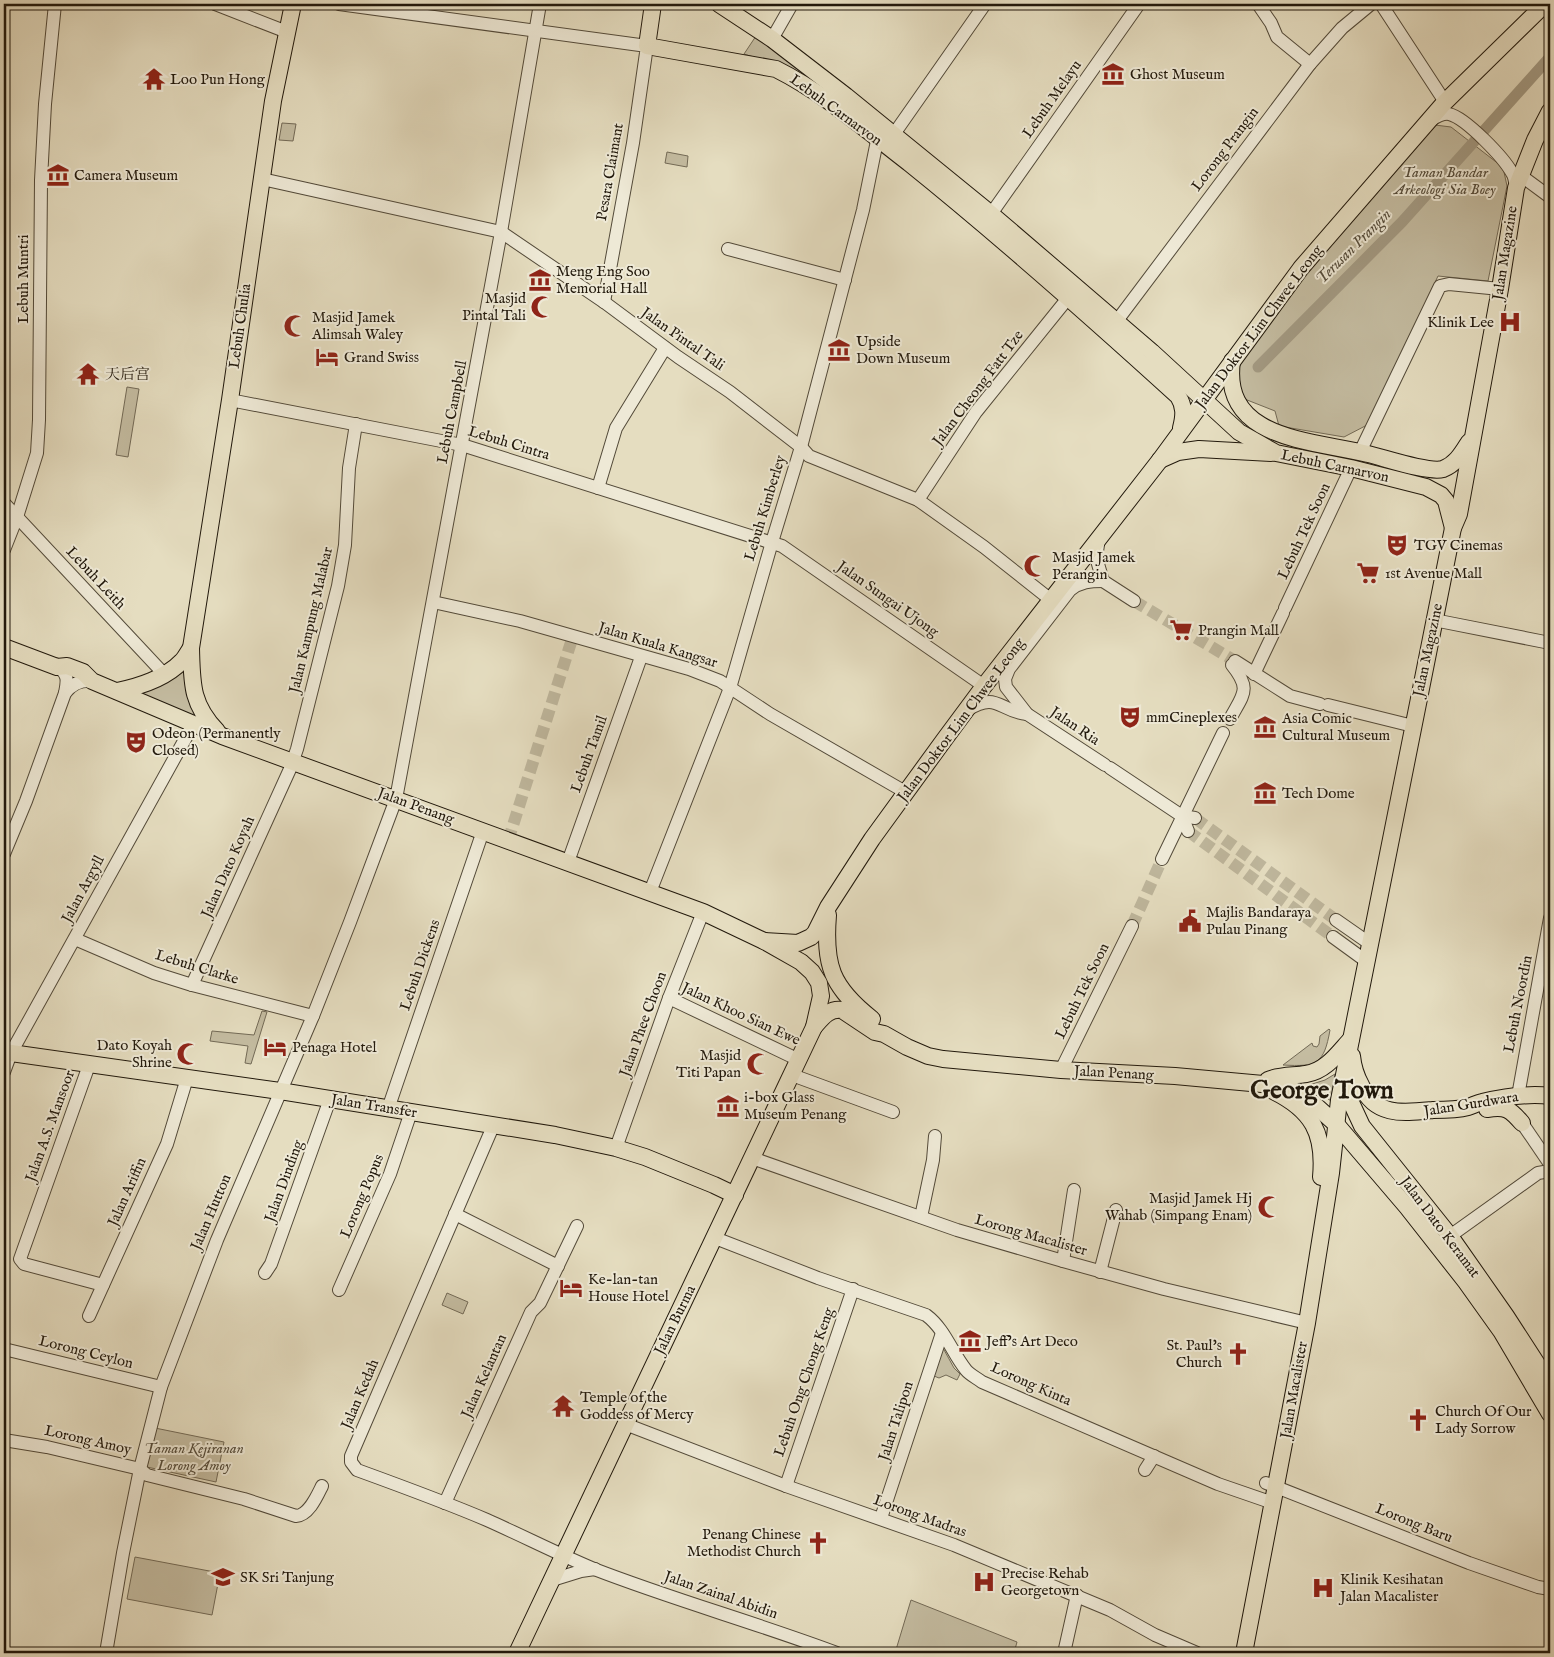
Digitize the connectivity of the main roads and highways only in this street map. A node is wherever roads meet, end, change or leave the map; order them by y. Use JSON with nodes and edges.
{"nodes":[{"id":1,"x":293,"y":4,"type":"edge"},
{"id":2,"x":653,"y":4,"type":"edge"},
{"id":3,"x":720,"y":4,"type":"edge"},
{"id":4,"x":1545,"y":4,"type":"edge"},
{"id":5,"x":1550,"y":111,"type":"edge"},
{"id":6,"x":879,"y":131,"type":"junction"},
{"id":7,"x":1232,"y":361,"type":"junction"},
{"id":8,"x":1203,"y":400,"type":"junction"},
{"id":9,"x":1180,"y":433,"type":"junction"},
{"id":10,"x":1473,"y":436,"type":"junction"},
{"id":11,"x":1276,"y":454,"type":"junction"},
{"id":12,"x":1160,"y":460,"type":"junction"},
{"id":13,"x":1453,"y":528,"type":"junction"},
{"id":14,"x":4,"y":647,"type":"edge"},
{"id":15,"x":191,"y":648,"type":"junction"},
{"id":16,"x":117,"y":691,"type":"junction"},
{"id":17,"x":222,"y":736,"type":"junction"},
{"id":18,"x":828,"y":907,"type":"junction"},
{"id":19,"x":764,"y":942,"type":"junction"},
{"id":20,"x":819,"y":983,"type":"joint"},
{"id":21,"x":814,"y":1027,"type":"junction"},
{"id":22,"x":884,"y":1034,"type":"junction"},
{"id":23,"x":1351,"y":1039,"type":"junction"},
{"id":24,"x":7,"y":1052,"type":"edge"},
{"id":25,"x":1345,"y":1064,"type":"junction"},
{"id":26,"x":1260,"y":1084,"type":"junction"},
{"id":27,"x":1550,"y":1096,"type":"edge"},
{"id":28,"x":1467,"y":1108,"type":"junction"},
{"id":29,"x":1337,"y":1125,"type":"junction"},
{"id":30,"x":735,"y":1195,"type":"junction"},
{"id":31,"x":1301,"y":1322,"type":"junction"},
{"id":32,"x":1546,"y":1389,"type":"edge"},
{"id":33,"x":1550,"y":1414,"type":"edge"},
{"id":34,"x":1270,"y":1493,"type":"junction"},
{"id":35,"x":517,"y":1653,"type":"edge"},
{"id":36,"x":1234,"y":1653,"type":"edge"},
{"id":37,"x":1244,"y":1653,"type":"edge"}],
"edges":[{"from":1,"to":15,"type":"main road","name":"Lebuh Chulia"},
{"from":2,"to":6,"type":"main road","name":"Lebuh Carnarvon"},
{"from":3,"to":6,"type":"main road","name":"Lebuh Carnarvon"},
{"from":4,"to":7,"type":"main road","name":"Jalan Doktor Lim Chwee Leong"},
{"from":5,"to":10,"type":"main road","name":"Jalan Magazine"},
{"from":6,"to":8,"type":"main road","name":"Lebuh Carnarvon"},
{"from":6,"to":9,"type":"main road","name":"Lebuh Carnarvon"},
{"from":7,"to":8,"type":"main road","name":"Jalan Doktor Lim Chwee Leong"},
{"from":7,"to":10,"type":"main road","name":"Lebuh Carnarvon"},
{"from":8,"to":9,"type":"main road","name":"Jalan Doktor Lim Chwee Leong"},
{"from":8,"to":11,"type":"main road","name":"Lebuh Carnarvon"},
{"from":9,"to":12,"type":"main road","name":"Jalan Doktor Lim Chwee Leong"},
{"from":10,"to":13,"type":"main road","name":"Jalan Magazine"},
{"from":11,"to":12,"type":"main road"},
{"from":11,"to":13,"type":"main road","name":"Lebuh Carnarvon"},
{"from":12,"to":18,"type":"main road","name":"Jalan Doktor Lim Chwee Leong"},
{"from":13,"to":23,"type":"main road","name":"Jalan Magazine"},
{"from":14,"to":16,"type":"main road","name":"Jalan Penang"},
{"from":15,"to":16,"type":"main road"},
{"from":15,"to":17,"type":"main road","name":"Lebuh Chulia"},
{"from":16,"to":17,"type":"main road","name":"Jalan Penang"},
{"from":17,"to":19,"type":"main road","name":"Jalan Penang"},
{"from":18,"to":19,"type":"main road","name":"Jalan Doktor Lim Chwee Leong"},
{"from":18,"to":22,"type":"main road","name":"Jalan Penang"},
{"from":19,"to":20,"type":"main road","name":"Jalan Penang"},
{"from":20,"to":21,"type":"main road","name":"Jalan Burma"},
{"from":21,"to":22,"type":"main road","name":"Jalan Penang"},
{"from":21,"to":30,"type":"main road","name":"Jalan Burma"},
{"from":22,"to":26,"type":"main road","name":"Jalan Penang"},
{"from":23,"to":25,"type":"main road","name":"Jalan Magazine"},
{"from":23,"to":26,"type":"main road"},
{"from":23,"to":28,"type":"main road","name":"Jalan Gurdwara"},
{"from":24,"to":30,"type":"main road","name":"Jalan Transfer"},
{"from":25,"to":29,"type":"main road","name":"Jalan Magazine"},
{"from":25,"to":32,"type":"main road","name":"Jalan Dato Keramat"},
{"from":26,"to":29,"type":"main road","name":"Jalan Penang"},
{"from":26,"to":31,"type":"main road","name":"Jalan Macalister"},
{"from":27,"to":28,"type":"main road","name":"Jalan Gurdwara"},
{"from":27,"to":28,"type":"main road"},
{"from":29,"to":31,"type":"main road","name":"Jalan Macalister"},
{"from":29,"to":32,"type":"main road","name":"Jalan Dato Keramat"},
{"from":30,"to":35,"type":"main road","name":"Jalan Burma"},
{"from":31,"to":34,"type":"main road","name":"Jalan Macalister"},
{"from":32,"to":33,"type":"main road","name":"Jalan Dato Keramat"},
{"from":34,"to":36,"type":"main road","name":"Jalan Macalister"},
{"from":34,"to":37,"type":"main road","name":"Jalan Macalister"}]}
